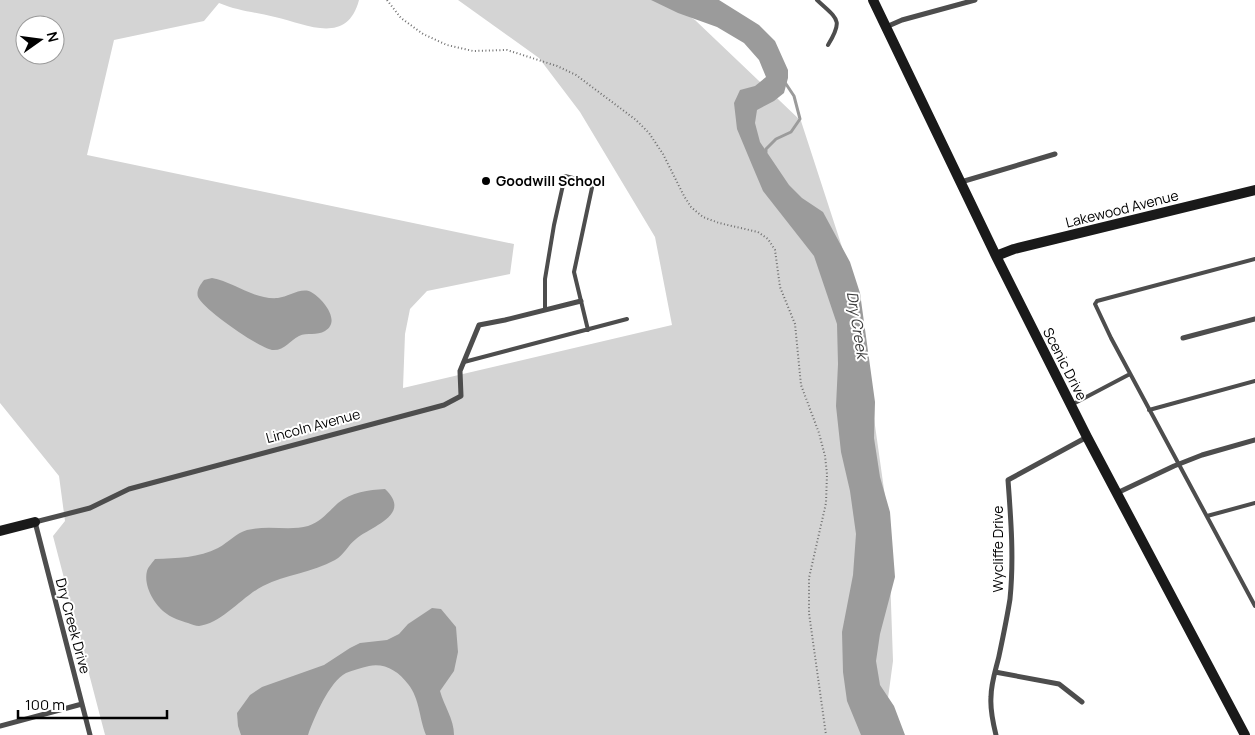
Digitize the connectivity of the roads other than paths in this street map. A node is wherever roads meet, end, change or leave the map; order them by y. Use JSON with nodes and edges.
{"nodes":[{"id":1,"x":817,"y":0,"type":"edge"},
{"id":2,"x":873,"y":0,"type":"edge"},
{"id":3,"x":975,"y":0,"type":"edge"},
{"id":4,"x":886,"y":28,"type":"junction"},
{"id":5,"x":828,"y":45,"type":"dead end"},
{"id":6,"x":1055,"y":154,"type":"dead end"},
{"id":7,"x":961,"y":182,"type":"junction"},
{"id":8,"x":1255,"y":190,"type":"edge"},
{"id":9,"x":996,"y":256,"type":"junction"},
{"id":10,"x":1255,"y":259,"type":"edge"},
{"id":11,"x":581,"y":301,"type":"junction"},
{"id":12,"x":545,"y":310,"type":"junction"},
{"id":13,"x":626,"y":319,"type":"dead end"},
{"id":14,"x":1255,"y":319,"type":"edge"},
{"id":15,"x":588,"y":330,"type":"junction"},
{"id":16,"x":1182,"y":338,"type":"dead end"},
{"id":17,"x":464,"y":362,"type":"junction"},
{"id":18,"x":1130,"y":374,"type":"junction"},
{"id":19,"x":1255,"y":381,"type":"edge"},
{"id":20,"x":1071,"y":405,"type":"junction"},
{"id":21,"x":1149,"y":410,"type":"junction"},
{"id":22,"x":1087,"y":437,"type":"junction"},
{"id":23,"x":1255,"y":440,"type":"edge"},
{"id":24,"x":1179,"y":464,"type":"junction"},
{"id":25,"x":1116,"y":493,"type":"junction"},
{"id":26,"x":1255,"y":503,"type":"edge"},
{"id":27,"x":1207,"y":516,"type":"junction"},
{"id":28,"x":35,"y":522,"type":"junction"},
{"id":29,"x":0,"y":531,"type":"edge"},
{"id":30,"x":1255,"y":606,"type":"edge"},
{"id":31,"x":995,"y":672,"type":"junction"},
{"id":32,"x":1082,"y":702,"type":"dead end"},
{"id":33,"x":82,"y":704,"type":"junction"},
{"id":34,"x":0,"y":726,"type":"edge"},
{"id":35,"x":90,"y":735,"type":"edge"},
{"id":36,"x":996,"y":735,"type":"edge"},
{"id":37,"x":1245,"y":735,"type":"edge"}],
"edges":[{"from":1,"to":5,"type":"lane"},
{"from":2,"to":4,"type":"main road","name":"Scenic Drive"},
{"from":3,"to":4,"type":"street"},
{"from":4,"to":7,"type":"main road","name":"Scenic Drive"},
{"from":6,"to":7,"type":"street"},
{"from":7,"to":9,"type":"main road","name":"Scenic Drive"},
{"from":8,"to":9,"type":"main road","name":"Lakewood Avenue"},
{"from":9,"to":20,"type":"main road","name":"Scenic Drive"},
{"from":10,"to":18,"type":"lane"},
{"from":11,"to":12,"type":"street","name":"Lincoln Avenue"},
{"from":11,"to":12,"type":"lane"},
{"from":11,"to":15,"type":"lane"},
{"from":12,"to":17,"type":"street","name":"Lincoln Avenue"},
{"from":13,"to":15,"type":"lane"},
{"from":14,"to":16,"type":"street"},
{"from":15,"to":17,"type":"lane"},
{"from":17,"to":28,"type":"street","name":"Lincoln Avenue"},
{"from":18,"to":20,"type":"lane"},
{"from":18,"to":21,"type":"lane"},
{"from":19,"to":21,"type":"lane"},
{"from":20,"to":22,"type":"main road","name":"Scenic Drive"},
{"from":21,"to":24,"type":"lane"},
{"from":22,"to":25,"type":"main road","name":"Scenic Drive"},
{"from":22,"to":31,"type":"street","name":"Wycliffe Drive"},
{"from":23,"to":24,"type":"street"},
{"from":24,"to":25,"type":"street"},
{"from":24,"to":27,"type":"lane"},
{"from":25,"to":37,"type":"main road","name":"Scenic Drive"},
{"from":26,"to":27,"type":"lane"},
{"from":27,"to":30,"type":"lane"},
{"from":28,"to":29,"type":"main road","name":"Lincoln Avenue"},
{"from":28,"to":33,"type":"street","name":"Dry Creek Drive"},
{"from":31,"to":32,"type":"street"},
{"from":31,"to":36,"type":"street","name":"Wycliffe Drive"},
{"from":33,"to":34,"type":"street"},
{"from":33,"to":35,"type":"street","name":"Dry Creek Drive"}]}
